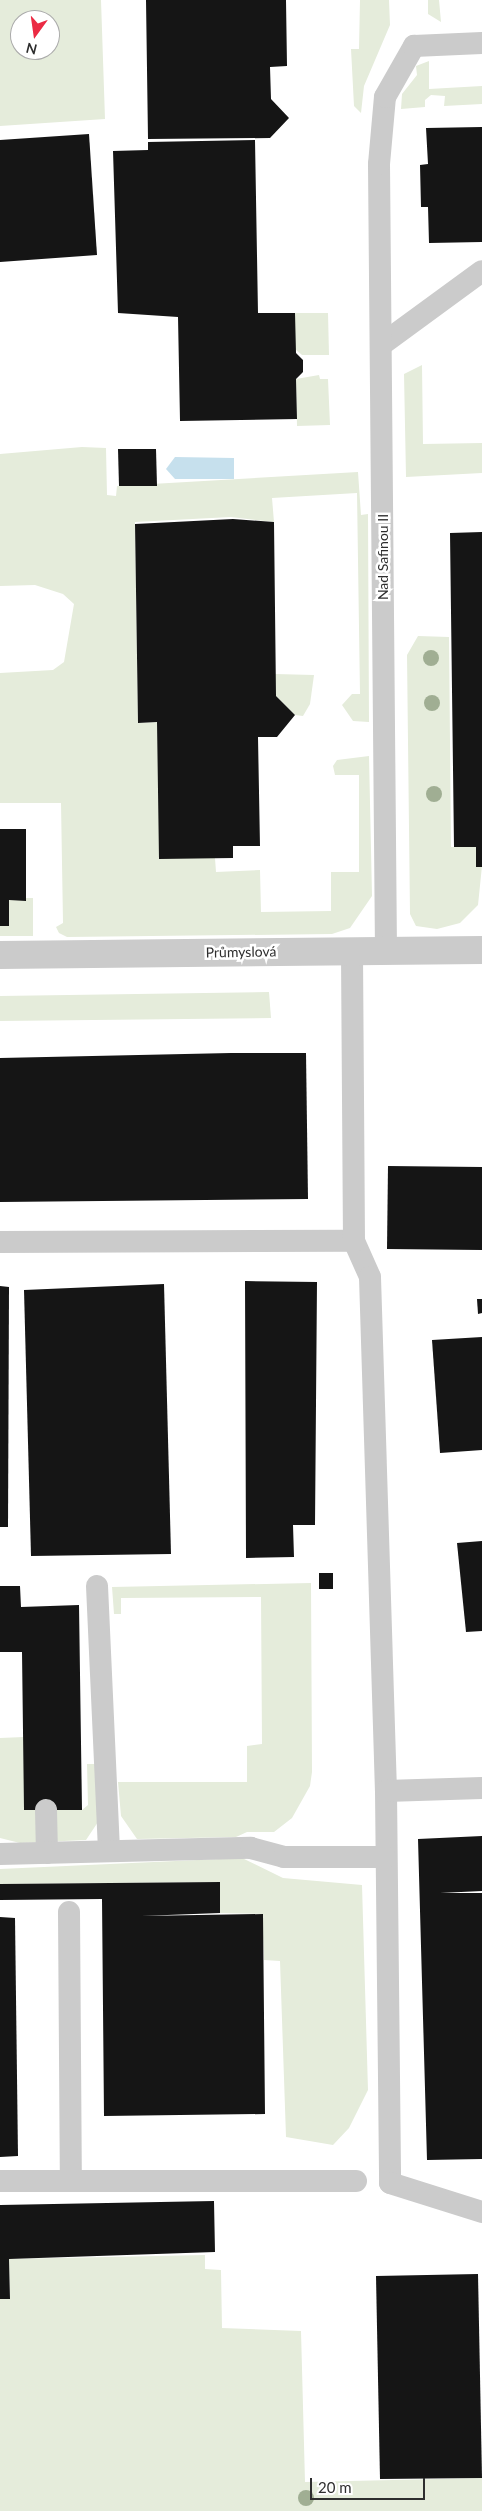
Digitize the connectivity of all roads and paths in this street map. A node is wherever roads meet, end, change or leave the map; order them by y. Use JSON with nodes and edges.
{"nodes":[{"id":1,"x":482,"y":43,"type":"edge"},
{"id":2,"x":482,"y":271,"type":"edge"},
{"id":3,"x":381,"y":345,"type":"junction"},
{"id":4,"x":482,"y":950,"type":"edge"},
{"id":5,"x":352,"y":951,"type":"junction"},
{"id":6,"x":386,"y":951,"type":"junction"},
{"id":7,"x":0,"y":955,"type":"edge"},
{"id":8,"x":354,"y":1241,"type":"junction"},
{"id":9,"x":0,"y":1242,"type":"edge"},
{"id":10,"x":98,"y":1586,"type":"dead end"},
{"id":11,"x":482,"y":1788,"type":"edge"},
{"id":12,"x":386,"y":1791,"type":"junction"},
{"id":13,"x":46,"y":1810,"type":"dead end"},
{"id":14,"x":109,"y":1850,"type":"junction"},
{"id":15,"x":47,"y":1852,"type":"junction"},
{"id":16,"x":0,"y":1854,"type":"edge"},
{"id":17,"x":385,"y":1857,"type":"junction"},
{"id":18,"x":69,"y":1912,"type":"dead end"},
{"id":19,"x":0,"y":2181,"type":"edge"},
{"id":20,"x":356,"y":2181,"type":"dead end"},
{"id":21,"x":71,"y":2182,"type":"junction"},
{"id":22,"x":482,"y":2212,"type":"edge"}],
"edges":[{"from":1,"to":3,"type":"lane","name":"Nad Safinou II"},
{"from":2,"to":3,"type":"lane"},
{"from":3,"to":6,"type":"lane","name":"Nad Safinou II"},
{"from":4,"to":6,"type":"street","name":"Průmyslová"},
{"from":5,"to":6,"type":"street","name":"Průmyslová"},
{"from":5,"to":7,"type":"street","name":"Průmyslová"},
{"from":5,"to":8,"type":"lane"},
{"from":8,"to":9,"type":"lane"},
{"from":8,"to":12,"type":"lane"},
{"from":10,"to":14,"type":"lane"},
{"from":11,"to":12,"type":"lane"},
{"from":12,"to":17,"type":"lane"},
{"from":13,"to":15,"type":"lane"},
{"from":14,"to":15,"type":"lane"},
{"from":14,"to":17,"type":"lane"},
{"from":15,"to":16,"type":"lane"},
{"from":17,"to":22,"type":"lane"},
{"from":18,"to":21,"type":"lane"},
{"from":19,"to":21,"type":"lane"},
{"from":20,"to":21,"type":"lane"}]}
